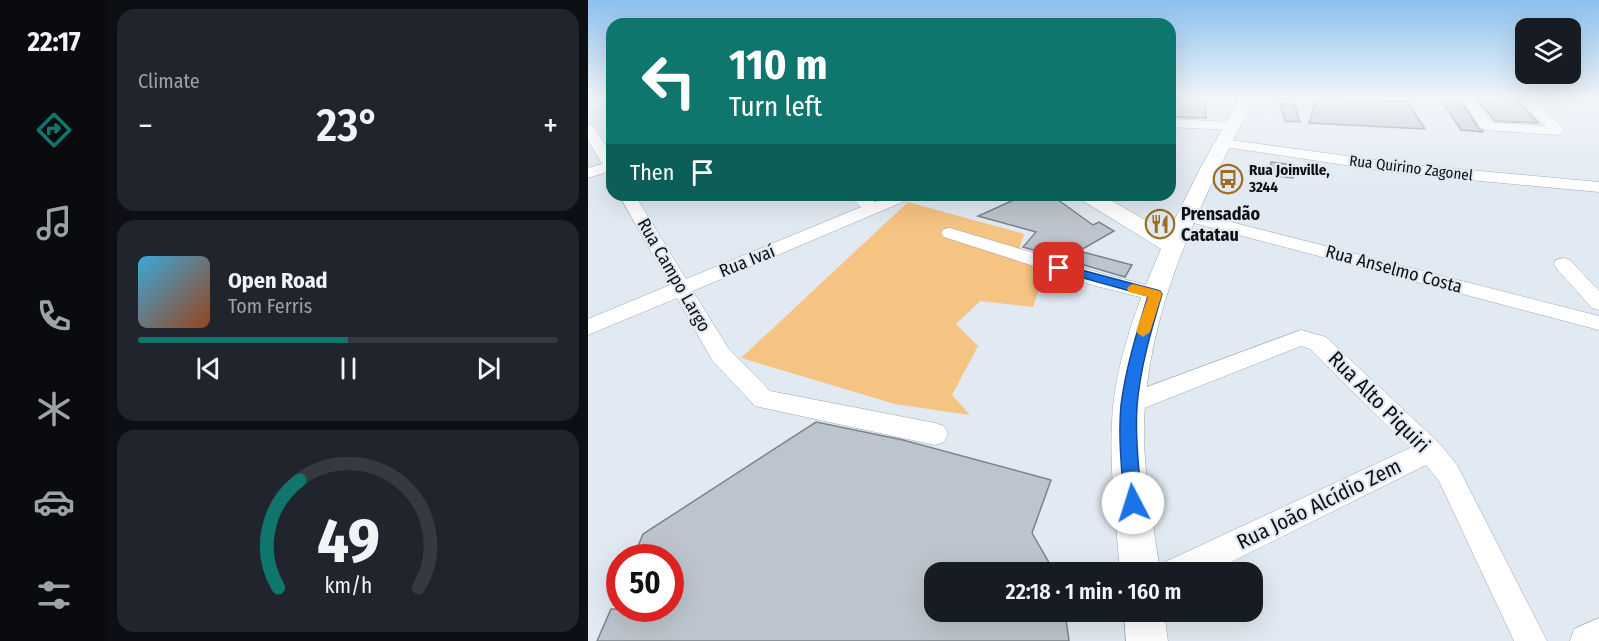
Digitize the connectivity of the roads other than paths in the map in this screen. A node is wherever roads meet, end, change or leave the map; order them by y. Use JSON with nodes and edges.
{"nodes":[{"id":1,"x":588,"y":128,"type":"edge"},
{"id":2,"x":1195,"y":128,"type":"edge"},
{"id":3,"x":1230,"y":128,"type":"edge"},
{"id":4,"x":1506,"y":128,"type":"edge"},
{"id":5,"x":1556,"y":128,"type":"edge"},
{"id":6,"x":1227,"y":134,"type":"junction"},
{"id":7,"x":606,"y":157,"type":"edge"},
{"id":8,"x":606,"y":168,"type":"edge"},
{"id":9,"x":588,"y":173,"type":"edge"},
{"id":10,"x":1599,"y":188,"type":"edge"},
{"id":11,"x":631,"y":201,"type":"edge"},
{"id":12,"x":864,"y":201,"type":"edge"},
{"id":13,"x":892,"y":201,"type":"edge"},
{"id":14,"x":1097,"y":201,"type":"edge"},
{"id":15,"x":873,"y":209,"type":"junction"},
{"id":16,"x":1188,"y":216,"type":"junction"},
{"id":17,"x":950,"y":233,"type":"dead end"},
{"id":18,"x":1174,"y":248,"type":"junction"},
{"id":19,"x":1563,"y":264,"type":"dead end"},
{"id":20,"x":682,"y":288,"type":"junction"},
{"id":21,"x":1156,"y":294,"type":"junction"},
{"id":22,"x":1599,"y":303,"type":"edge"},
{"id":23,"x":1599,"y":323,"type":"edge"},
{"id":24,"x":588,"y":327,"type":"edge"},
{"id":25,"x":1129,"y":404,"type":"junction"},
{"id":26,"x":935,"y":434,"type":"dead end"},
{"id":27,"x":1430,"y":452,"type":"junction"},
{"id":28,"x":1139,"y":562,"type":"edge"},
{"id":29,"x":1199,"y":562,"type":"edge"},
{"id":30,"x":1145,"y":622,"type":"edge"},
{"id":31,"x":1599,"y":634,"type":"edge"},
{"id":32,"x":1147,"y":641,"type":"edge"},
{"id":33,"x":1531,"y":641,"type":"edge"},
{"id":34,"x":1586,"y":641,"type":"edge"}],
"edges":[{"from":1,"to":7,"type":"street"},
{"from":2,"to":6,"type":"street","name":"Rua Quirino Zagonel"},
{"from":3,"to":6,"type":"main road"},
{"from":4,"to":5,"type":"street"},
{"from":6,"to":10,"type":"street","name":"Rua Quirino Zagonel"},
{"from":6,"to":16,"type":"main road"},
{"from":8,"to":9,"type":"street"},
{"from":11,"to":20,"type":"street","name":"Rua Campo Largo"},
{"from":12,"to":15,"type":"street"},
{"from":13,"to":15,"type":"street","name":"Rua Ivaí"},
{"from":14,"to":18,"type":"main road"},
{"from":15,"to":20,"type":"street","name":"Rua Ivaí"},
{"from":16,"to":18,"type":"main road"},
{"from":16,"to":23,"type":"street","name":"Rua Anselmo Costa"},
{"from":17,"to":21,"type":"street"},
{"from":18,"to":21,"type":"main road"},
{"from":19,"to":22,"type":"street"},
{"from":20,"to":24,"type":"street","name":"Rua Ivaí"},
{"from":20,"to":26,"type":"street","name":"Rua Campo Largo"},
{"from":21,"to":25,"type":"main road"},
{"from":25,"to":27,"type":"street","name":"Rua Alto Piquiri"},
{"from":25,"to":28,"type":"main road"},
{"from":27,"to":29,"type":"street","name":"Rua João Alcídio Zem"},
{"from":27,"to":33,"type":"street","name":"Rua Alto Piquiri"},
{"from":30,"to":32,"type":"main road"},
{"from":31,"to":34,"type":"street"}]}
